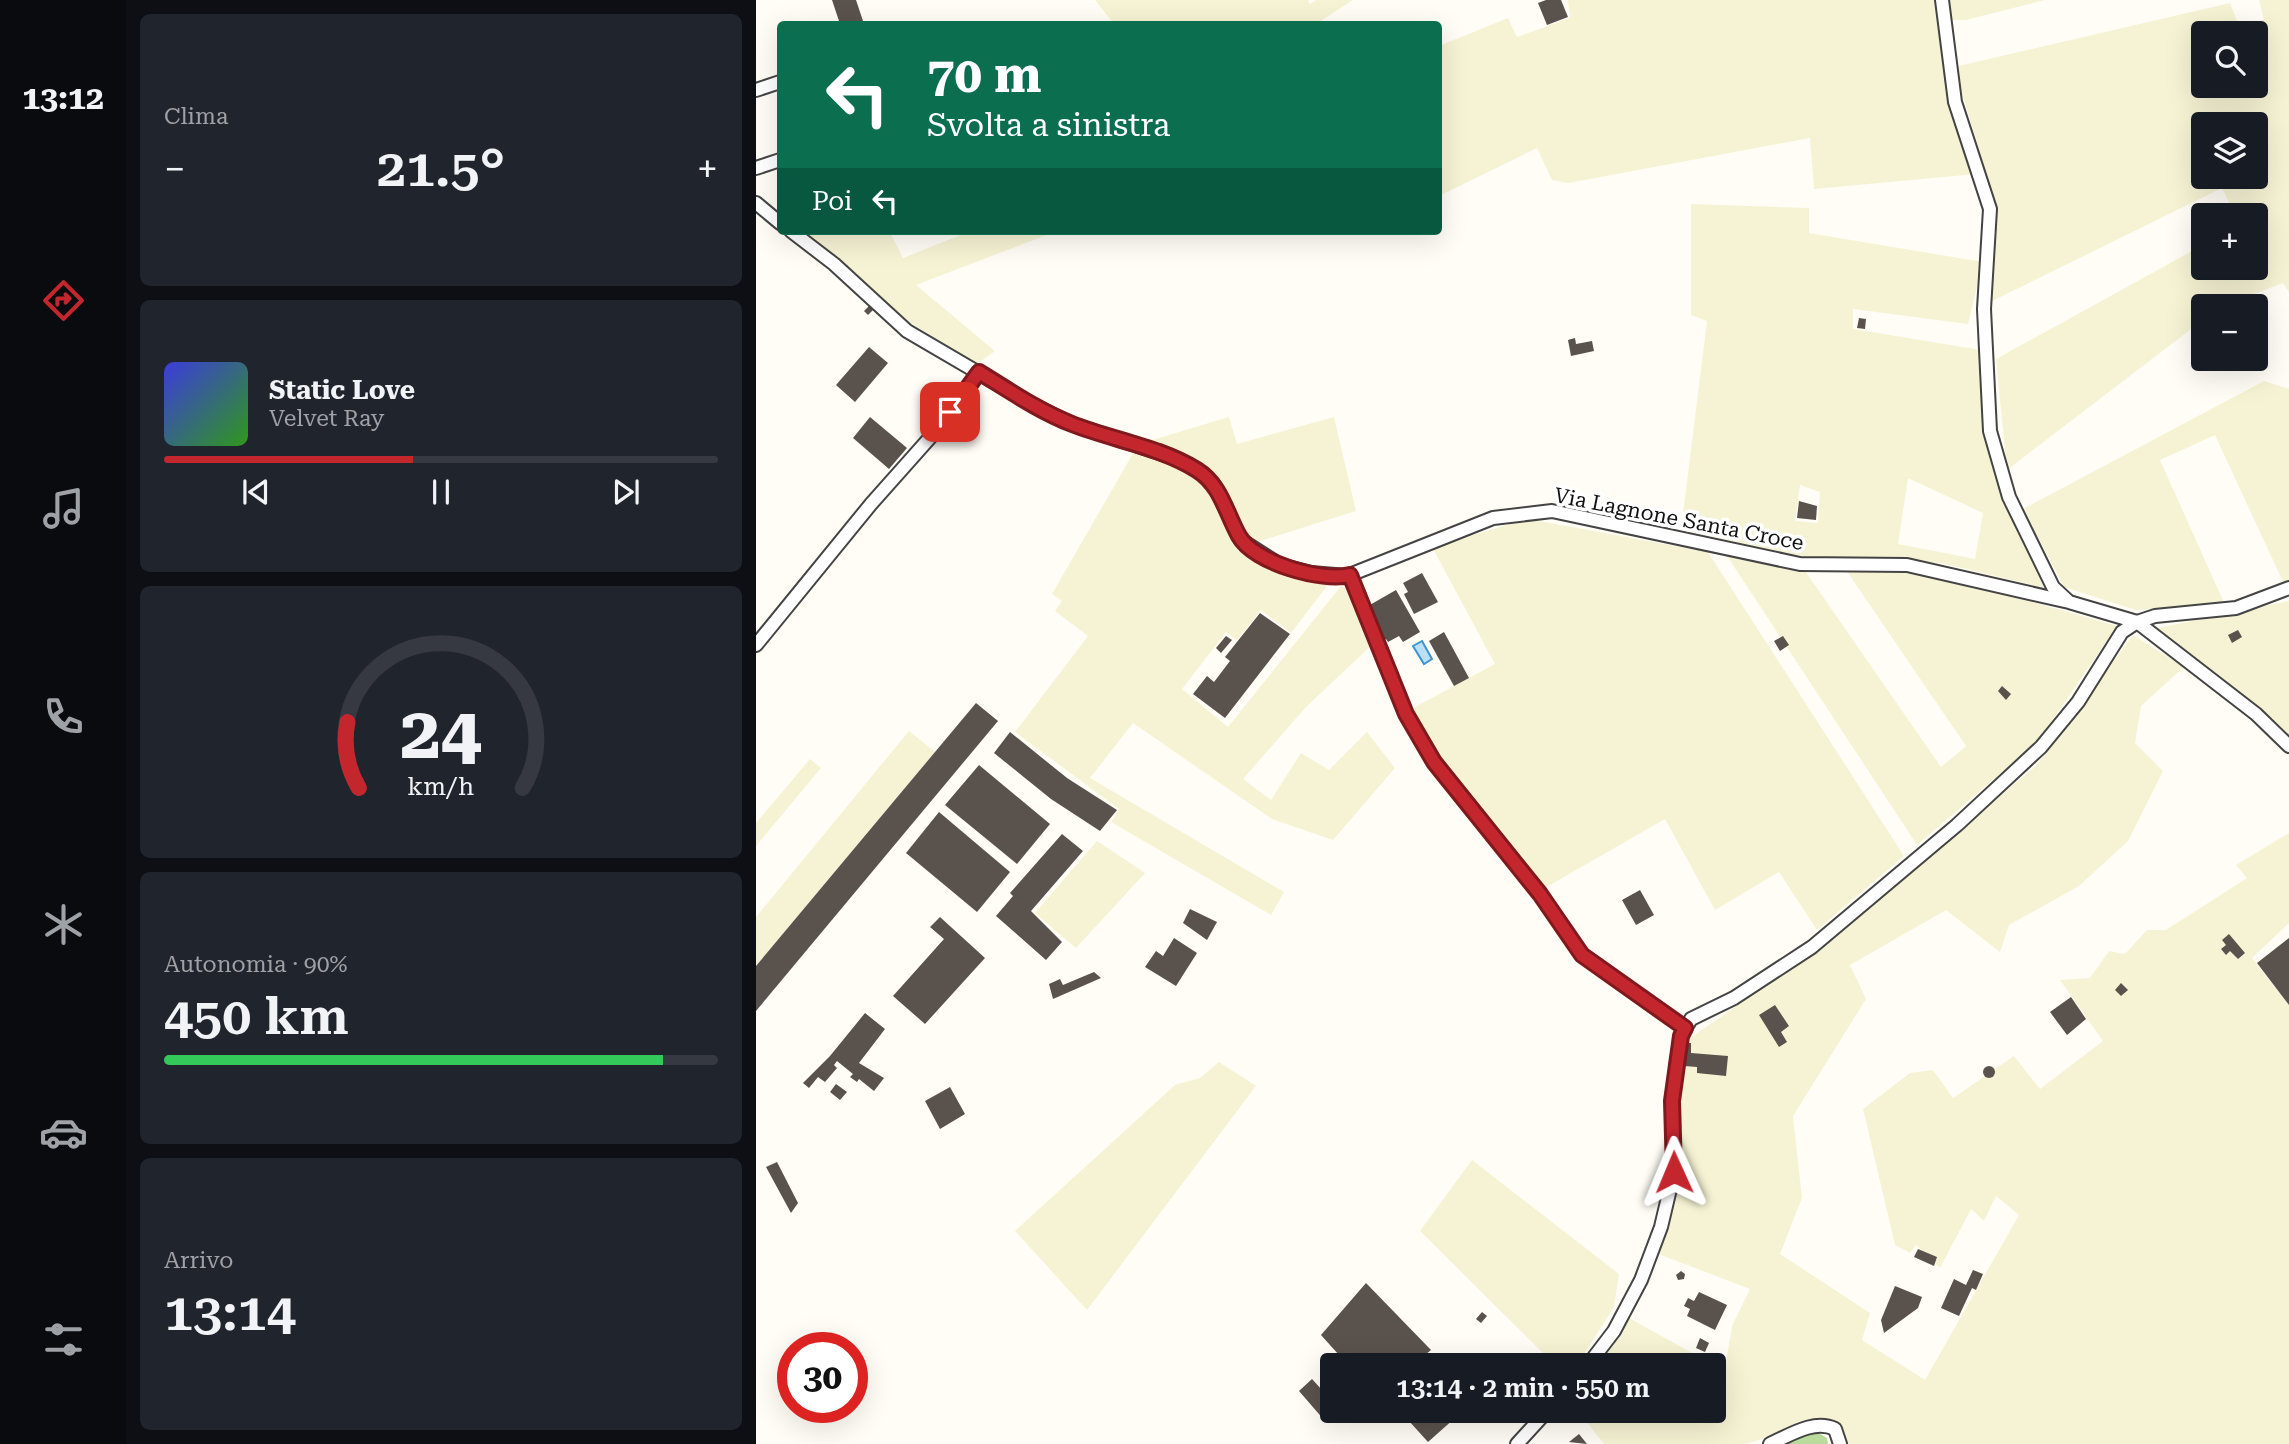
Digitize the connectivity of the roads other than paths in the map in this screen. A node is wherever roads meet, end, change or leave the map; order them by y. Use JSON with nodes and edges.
{"nodes":[{"id":1,"x":1942,"y":0,"type":"edge"},
{"id":2,"x":777,"y":83,"type":"edge"},
{"id":3,"x":756,"y":90,"type":"edge"},
{"id":4,"x":777,"y":161,"type":"edge"},
{"id":5,"x":756,"y":168,"type":"edge"},
{"id":6,"x":756,"y":204,"type":"edge"},
{"id":7,"x":777,"y":221,"type":"edge"},
{"id":8,"x":796,"y":235,"type":"edge"},
{"id":9,"x":979,"y":372,"type":"junction"},
{"id":10,"x":1350,"y":575,"type":"junction"},
{"id":11,"x":2289,"y":588,"type":"edge"},
{"id":12,"x":2069,"y":603,"type":"junction"},
{"id":13,"x":2137,"y":622,"type":"junction"},
{"id":14,"x":756,"y":645,"type":"edge"},
{"id":15,"x":2289,"y":746,"type":"edge"},
{"id":16,"x":1685,"y":1028,"type":"junction"},
{"id":17,"x":1597,"y":1353,"type":"edge"},
{"id":18,"x":1536,"y":1423,"type":"edge"},
{"id":19,"x":1517,"y":1444,"type":"edge"},
{"id":20,"x":1770,"y":1444,"type":"edge"},
{"id":21,"x":1840,"y":1444,"type":"edge"}],
"edges":[{"from":1,"to":12,"type":"street"},
{"from":2,"to":3,"type":"street"},
{"from":4,"to":5,"type":"street"},
{"from":6,"to":7,"type":"street"},
{"from":8,"to":9,"type":"street","name":"Via Lagnone Santa Croce"},
{"from":9,"to":10,"type":"street","name":"Via Lagnone Santa Croce"},
{"from":9,"to":14,"type":"street"},
{"from":10,"to":12,"type":"street","name":"Via Lagnone Santa Croce"},
{"from":10,"to":16,"type":"lane"},
{"from":11,"to":13,"type":"street"},
{"from":12,"to":13,"type":"street","name":"Via Lagnone Santa Croce"},
{"from":13,"to":15,"type":"street"},
{"from":13,"to":16,"type":"street"},
{"from":16,"to":17,"type":"street"},
{"from":18,"to":19,"type":"street"},
{"from":20,"to":21,"type":"street"}]}
